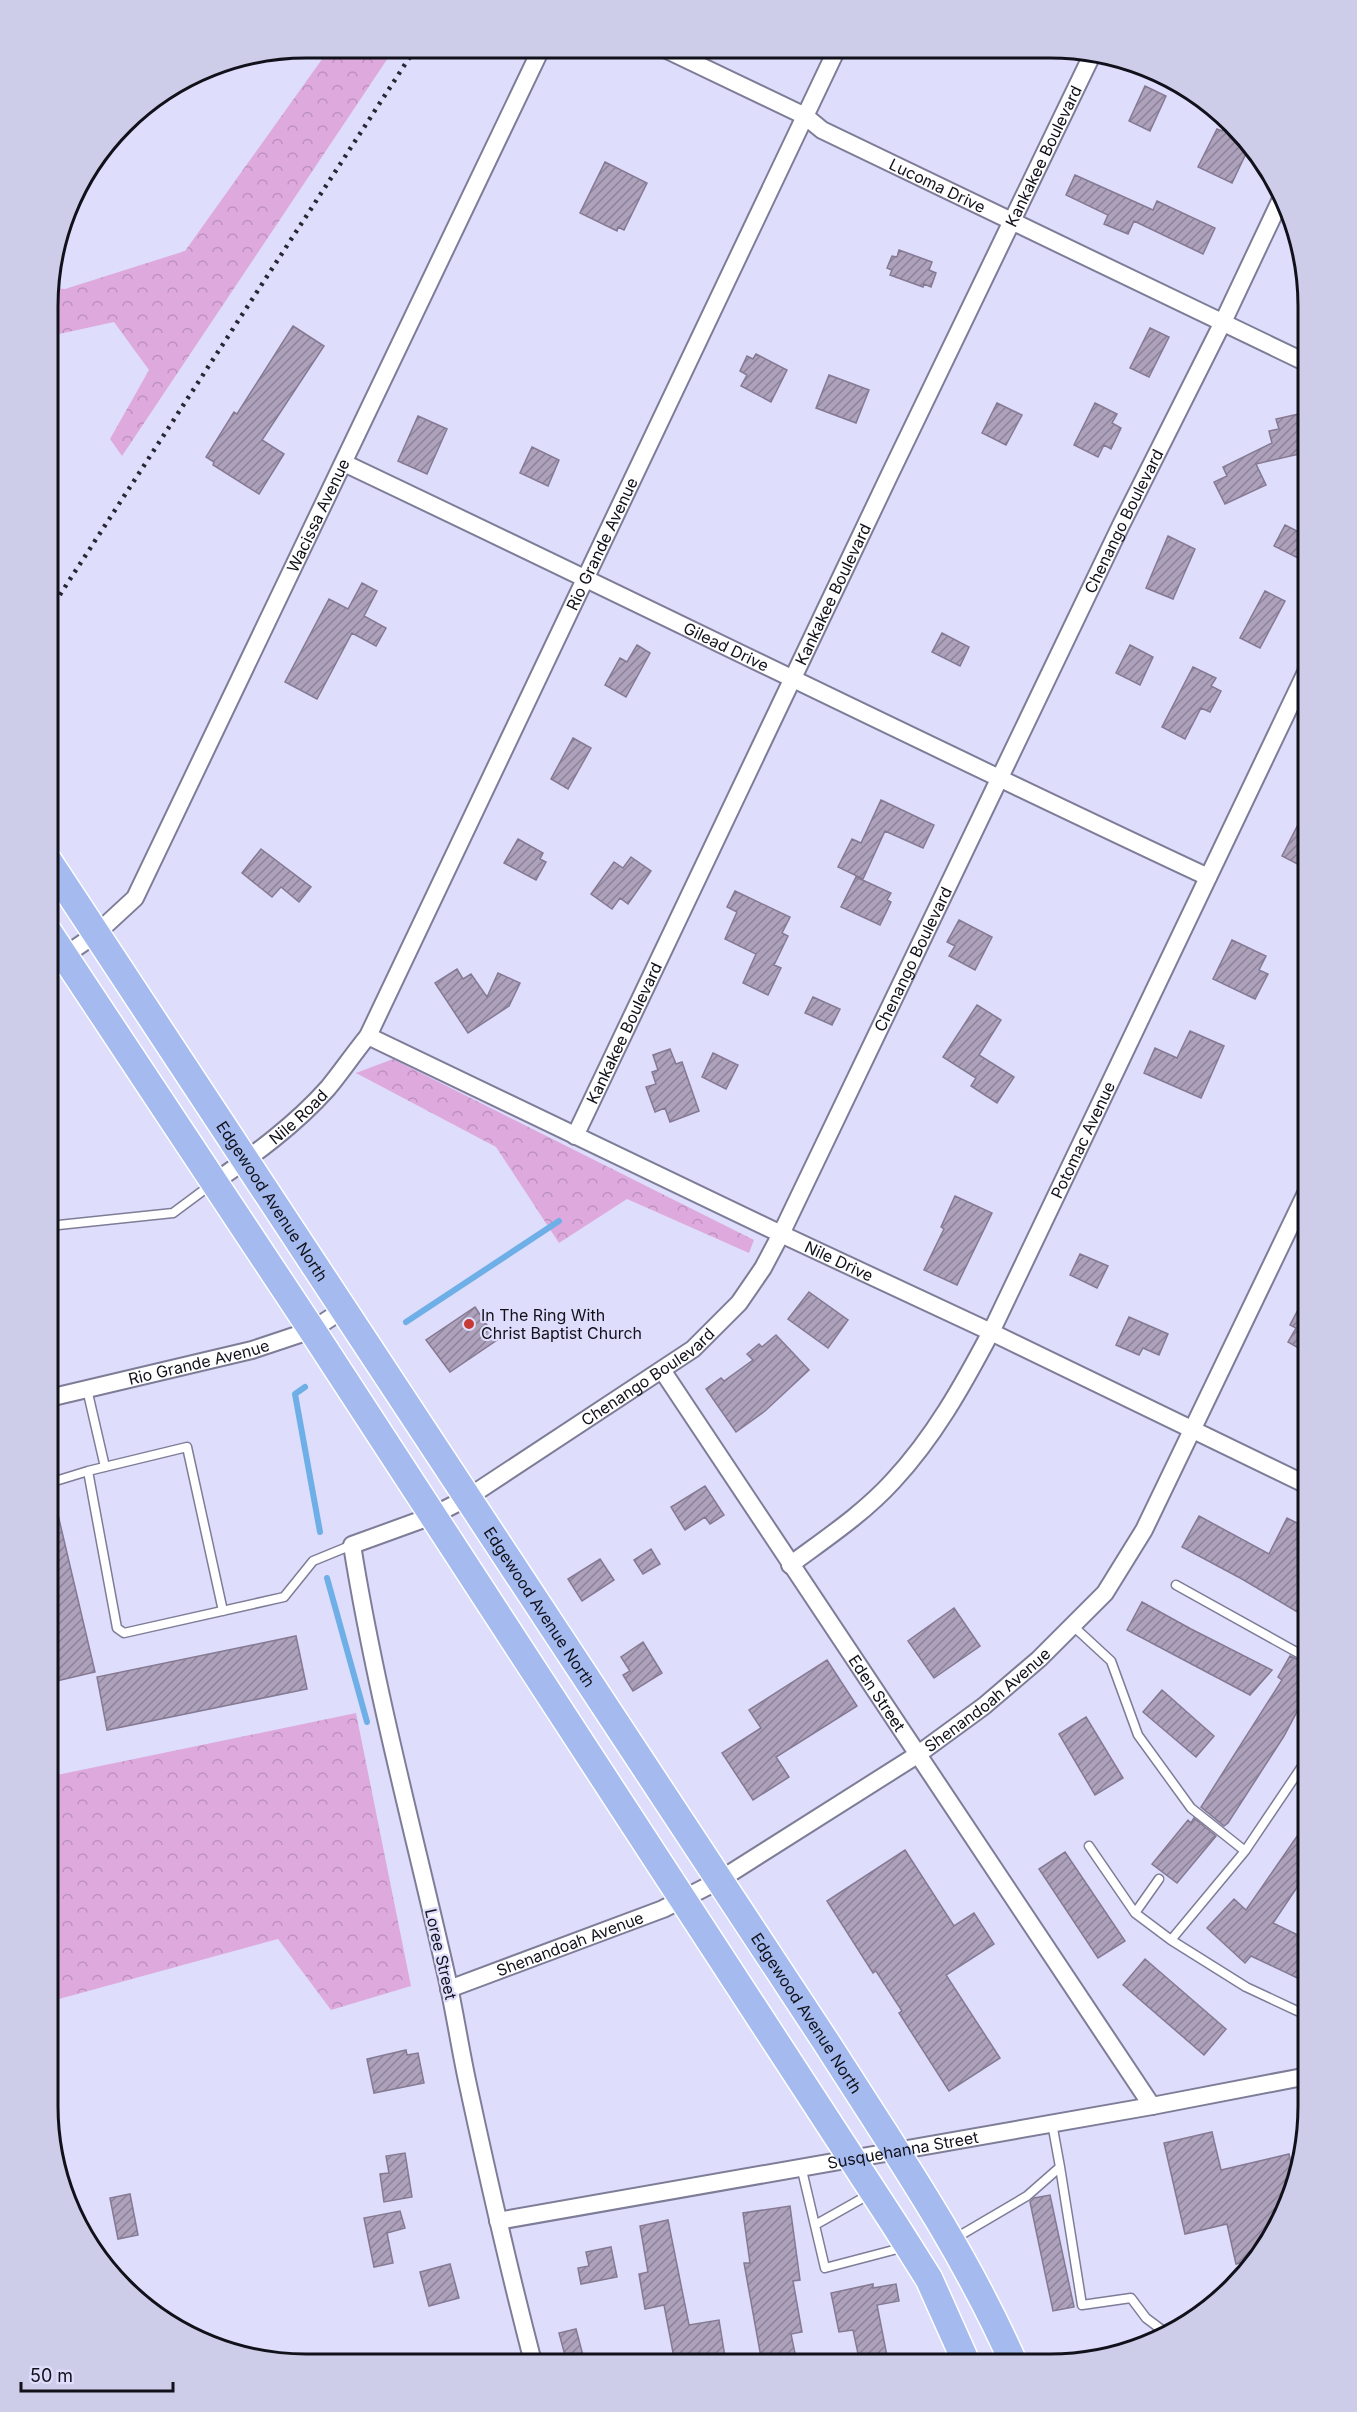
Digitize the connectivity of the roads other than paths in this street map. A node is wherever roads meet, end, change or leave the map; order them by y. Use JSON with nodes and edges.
{"nodes":[{"id":1,"x":537,"y":58,"type":"edge"},
{"id":2,"x":684,"y":58,"type":"edge"},
{"id":3,"x":833,"y":58,"type":"edge"},
{"id":4,"x":1089,"y":62,"type":"edge"},
{"id":5,"x":805,"y":116,"type":"junction"},
{"id":6,"x":1277,"y":207,"type":"edge"},
{"id":7,"x":1013,"y":222,"type":"junction"},
{"id":8,"x":1223,"y":322,"type":"junction"},
{"id":9,"x":1298,"y":359,"type":"edge"},
{"id":10,"x":344,"y":463,"type":"junction"},
{"id":11,"x":586,"y":578,"type":"junction"},
{"id":12,"x":793,"y":680,"type":"junction"},
{"id":13,"x":1298,"y":689,"type":"edge"},
{"id":14,"x":1001,"y":779,"type":"junction"},
{"id":15,"x":58,"y":875,"type":"edge"},
{"id":16,"x":1208,"y":877,"type":"junction"},
{"id":17,"x":96,"y":934,"type":"junction"},
{"id":18,"x":58,"y":947,"type":"edge"},
{"id":19,"x":64,"y":956,"type":"junction"},
{"id":20,"x":368,"y":1036,"type":"junction"},
{"id":21,"x":575,"y":1136,"type":"junction"},
{"id":22,"x":245,"y":1161,"type":"junction"},
{"id":23,"x":213,"y":1183,"type":"junction"},
{"id":24,"x":1298,"y":1210,"type":"edge"},
{"id":25,"x":58,"y":1225,"type":"edge"},
{"id":26,"x":781,"y":1234,"type":"junction"},
{"id":27,"x":344,"y":1309,"type":"junction"},
{"id":28,"x":312,"y":1330,"type":"junction"},
{"id":29,"x":991,"y":1332,"type":"junction"},
{"id":30,"x":662,"y":1370,"type":"junction"},
{"id":31,"x":87,"y":1389,"type":"junction"},
{"id":32,"x":58,"y":1396,"type":"edge"},
{"id":33,"x":1193,"y":1431,"type":"junction"},
{"id":34,"x":105,"y":1467,"type":"junction"},
{"id":35,"x":88,"y":1471,"type":"junction"},
{"id":36,"x":58,"y":1480,"type":"edge"},
{"id":37,"x":1298,"y":1481,"type":"edge"},
{"id":38,"x":466,"y":1498,"type":"junction"},
{"id":39,"x":432,"y":1516,"type":"junction"},
{"id":40,"x":351,"y":1545,"type":"junction"},
{"id":41,"x":790,"y":1565,"type":"junction"},
{"id":42,"x":1176,"y":1585,"type":"dead end"},
{"id":43,"x":223,"y":1611,"type":"junction"},
{"id":44,"x":1072,"y":1625,"type":"junction"},
{"id":45,"x":1298,"y":1653,"type":"edge"},
{"id":46,"x":917,"y":1755,"type":"junction"},
{"id":47,"x":1298,"y":1772,"type":"edge"},
{"id":48,"x":1089,"y":1846,"type":"dead end"},
{"id":49,"x":1245,"y":1851,"type":"junction"},
{"id":50,"x":1159,"y":1879,"type":"dead end"},
{"id":51,"x":718,"y":1881,"type":"junction"},
{"id":52,"x":683,"y":1899,"type":"junction"},
{"id":53,"x":1135,"y":1912,"type":"junction"},
{"id":54,"x":1171,"y":1940,"type":"junction"},
{"id":55,"x":449,"y":1989,"type":"junction"},
{"id":56,"x":1298,"y":2011,"type":"edge"},
{"id":57,"x":1298,"y":2078,"type":"edge"},
{"id":58,"x":1152,"y":2106,"type":"junction"},
{"id":59,"x":1052,"y":2124,"type":"junction"},
{"id":60,"x":895,"y":2150,"type":"junction"},
{"id":61,"x":850,"y":2157,"type":"junction"},
{"id":62,"x":801,"y":2166,"type":"junction"},
{"id":63,"x":1060,"y":2167,"type":"junction"},
{"id":64,"x":873,"y":2192,"type":"junction"},
{"id":65,"x":498,"y":2221,"type":"junction"},
{"id":66,"x":815,"y":2225,"type":"junction"},
{"id":67,"x":950,"y":2241,"type":"junction"},
{"id":68,"x":908,"y":2246,"type":"junction"},
{"id":69,"x":1159,"y":2328,"type":"edge"},
{"id":70,"x":531,"y":2354,"type":"edge"},
{"id":71,"x":963,"y":2354,"type":"edge"},
{"id":72,"x":1009,"y":2354,"type":"edge"}],
"edges":[{"from":1,"to":10,"type":"street","name":"Wacissa Avenue"},
{"from":2,"to":5,"type":"street","name":"Lucoma Drive"},
{"from":3,"to":5,"type":"street","name":"Rio Grande Avenue"},
{"from":4,"to":7,"type":"street","name":"Kankakee Boulevard"},
{"from":5,"to":7,"type":"street","name":"Lucoma Drive"},
{"from":5,"to":11,"type":"street","name":"Rio Grande Avenue"},
{"from":6,"to":8,"type":"street","name":"Chenango Boulevard"},
{"from":7,"to":8,"type":"street","name":"Lucoma Drive"},
{"from":7,"to":12,"type":"street","name":"Kankakee Boulevard"},
{"from":8,"to":9,"type":"street","name":"Lucoma Drive"},
{"from":8,"to":14,"type":"street","name":"Chenango Boulevard"},
{"from":10,"to":11,"type":"street","name":"Gilead Drive"},
{"from":10,"to":17,"type":"street","name":"Wacissa Avenue"},
{"from":11,"to":12,"type":"street","name":"Gilead Drive"},
{"from":11,"to":20,"type":"street","name":"Rio Grande Avenue"},
{"from":12,"to":14,"type":"street","name":"Gilead Drive"},
{"from":12,"to":21,"type":"street","name":"Kankakee Boulevard"},
{"from":13,"to":16,"type":"street","name":"Potomac Avenue"},
{"from":14,"to":16,"type":"street","name":"Gilead Drive"},
{"from":14,"to":26,"type":"street","name":"Chenango Boulevard"},
{"from":15,"to":17,"type":"main road","name":"Edgewood Avenue North"},
{"from":16,"to":29,"type":"street","name":"Potomac Avenue"},
{"from":17,"to":19,"type":"street","name":"Wacissa Avenue"},
{"from":17,"to":22,"type":"main road","name":"Edgewood Avenue North"},
{"from":18,"to":19,"type":"main road"},
{"from":19,"to":23,"type":"main road"},
{"from":20,"to":21,"type":"street","name":"Nile Drive"},
{"from":20,"to":22,"type":"street","name":"Nile Road"},
{"from":21,"to":26,"type":"street","name":"Nile Drive"},
{"from":22,"to":23,"type":"street","name":"Nile Road"},
{"from":22,"to":27,"type":"main road","name":"Edgewood Avenue North"},
{"from":23,"to":25,"type":"lane"},
{"from":23,"to":28,"type":"main road"},
{"from":24,"to":33,"type":"street","name":"Shenandoah Avenue"},
{"from":26,"to":29,"type":"street","name":"Nile Drive"},
{"from":26,"to":30,"type":"street","name":"Chenango Boulevard"},
{"from":27,"to":28,"type":"street","name":"Rio Grande Avenue"},
{"from":27,"to":38,"type":"main road","name":"Edgewood Avenue North"},
{"from":28,"to":31,"type":"street","name":"Rio Grande Avenue"},
{"from":28,"to":39,"type":"main road"},
{"from":29,"to":33,"type":"street","name":"Nile Drive"},
{"from":29,"to":41,"type":"street","name":"Potomac Avenue"},
{"from":30,"to":38,"type":"street","name":"Chenango Boulevard"},
{"from":30,"to":41,"type":"street","name":"Eden Street"},
{"from":31,"to":32,"type":"street","name":"Rio Grande Avenue"},
{"from":31,"to":34,"type":"lane"},
{"from":33,"to":37,"type":"street","name":"Nile Drive"},
{"from":33,"to":44,"type":"street","name":"Shenandoah Avenue"},
{"from":34,"to":35,"type":"lane"},
{"from":34,"to":43,"type":"lane"},
{"from":35,"to":36,"type":"lane"},
{"from":35,"to":43,"type":"lane"},
{"from":38,"to":39,"type":"street","name":"Chenango Boulevard"},
{"from":38,"to":51,"type":"main road","name":"Edgewood Avenue North"},
{"from":39,"to":40,"type":"street","name":"Chenango Boulevard"},
{"from":39,"to":52,"type":"main road"},
{"from":40,"to":43,"type":"lane"},
{"from":40,"to":55,"type":"street","name":"Loree Street"},
{"from":41,"to":46,"type":"street","name":"Eden Street"},
{"from":42,"to":45,"type":"lane"},
{"from":44,"to":46,"type":"street","name":"Shenandoah Avenue"},
{"from":44,"to":49,"type":"lane"},
{"from":46,"to":51,"type":"street","name":"Shenandoah Avenue"},
{"from":46,"to":58,"type":"street","name":"Eden Street"},
{"from":47,"to":49,"type":"lane"},
{"from":48,"to":53,"type":"lane"},
{"from":49,"to":54,"type":"lane"},
{"from":50,"to":53,"type":"lane"},
{"from":51,"to":52,"type":"street","name":"Shenandoah Avenue"},
{"from":51,"to":60,"type":"main road","name":"Edgewood Avenue North"},
{"from":52,"to":55,"type":"street","name":"Shenandoah Avenue"},
{"from":52,"to":61,"type":"main road"},
{"from":53,"to":54,"type":"lane"},
{"from":54,"to":56,"type":"lane"},
{"from":55,"to":65,"type":"street","name":"Loree Street"},
{"from":57,"to":58,"type":"street","name":"Susquehanna Street"},
{"from":58,"to":59,"type":"street","name":"Susquehanna Street"},
{"from":59,"to":60,"type":"street","name":"Susquehanna Street"},
{"from":59,"to":63,"type":"lane"},
{"from":60,"to":61,"type":"street","name":"Susquehanna Street"},
{"from":60,"to":67,"type":"main road","name":"Edgewood Avenue North"},
{"from":61,"to":62,"type":"street","name":"Susquehanna Street"},
{"from":61,"to":64,"type":"main road"},
{"from":62,"to":65,"type":"street","name":"Susquehanna Street"},
{"from":62,"to":66,"type":"lane"},
{"from":63,"to":67,"type":"lane"},
{"from":63,"to":69,"type":"lane"},
{"from":64,"to":66,"type":"lane"},
{"from":64,"to":68,"type":"main road"},
{"from":65,"to":70,"type":"street","name":"Loree Street"},
{"from":66,"to":68,"type":"lane"},
{"from":67,"to":72,"type":"main road","name":"Edgewood Avenue North"},
{"from":68,"to":71,"type":"main road"}]}
